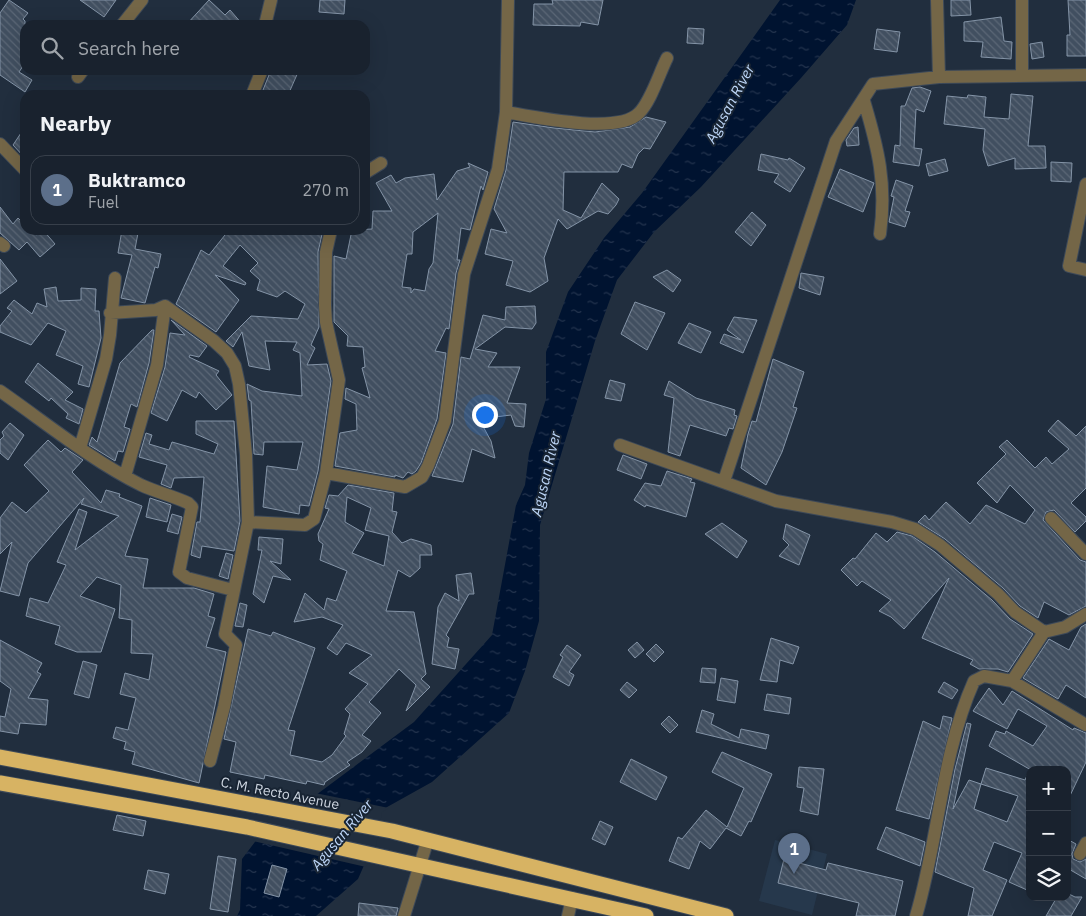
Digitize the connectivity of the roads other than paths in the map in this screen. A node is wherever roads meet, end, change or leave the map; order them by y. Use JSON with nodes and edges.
{"nodes":[{"id":1,"x":142,"y":0,"type":"edge"},
{"id":2,"x":271,"y":0,"type":"edge"},
{"id":3,"x":508,"y":0,"type":"edge"},
{"id":4,"x":937,"y":0,"type":"edge"},
{"id":5,"x":1022,"y":0,"type":"edge"},
{"id":6,"x":126,"y":20,"type":"edge"},
{"id":7,"x":266,"y":20,"type":"edge"},
{"id":8,"x":667,"y":58,"type":"dead end"},
{"id":9,"x":260,"y":75,"type":"edge"},
{"id":10,"x":1022,"y":75,"type":"junction"},
{"id":11,"x":1086,"y":75,"type":"edge"},
{"id":12,"x":939,"y":77,"type":"junction"},
{"id":13,"x":254,"y":90,"type":"edge"},
{"id":14,"x":864,"y":101,"type":"junction"},
{"id":15,"x":506,"y":112,"type":"junction"},
{"id":16,"x":0,"y":144,"type":"edge"},
{"id":17,"x":381,"y":164,"type":"dead end"},
{"id":18,"x":20,"y":165,"type":"edge"},
{"id":19,"x":370,"y":170,"type":"edge"},
{"id":20,"x":1086,"y":184,"type":"edge"},
{"id":21,"x":1086,"y":189,"type":"edge"},
{"id":22,"x":880,"y":234,"type":"dead end"},
{"id":23,"x":330,"y":235,"type":"edge"},
{"id":24,"x":1086,"y":270,"type":"edge"},
{"id":25,"x":115,"y":278,"type":"dead end"},
{"id":26,"x":165,"y":306,"type":"junction"},
{"id":27,"x":110,"y":313,"type":"junction"},
{"id":28,"x":0,"y":391,"type":"edge"},
{"id":29,"x":620,"y":445,"type":"dead end"},
{"id":30,"x":80,"y":448,"type":"junction"},
{"id":31,"x":326,"y":474,"type":"junction"},
{"id":32,"x":126,"y":476,"type":"junction"},
{"id":33,"x":724,"y":481,"type":"junction"},
{"id":34,"x":1051,"y":518,"type":"dead end"},
{"id":35,"x":248,"y":522,"type":"junction"},
{"id":36,"x":1086,"y":554,"type":"edge"},
{"id":37,"x":233,"y":590,"type":"junction"},
{"id":38,"x":1086,"y":614,"type":"edge"},
{"id":39,"x":1044,"y":632,"type":"junction"},
{"id":40,"x":1012,"y":681,"type":"junction"},
{"id":41,"x":1086,"y":724,"type":"edge"},
{"id":42,"x":0,"y":757,"type":"edge"},
{"id":43,"x":210,"y":762,"type":"dead end"},
{"id":44,"x":0,"y":783,"type":"edge"},
{"id":45,"x":428,"y":839,"type":"junction"},
{"id":46,"x":422,"y":864,"type":"junction"},
{"id":47,"x":572,"y":898,"type":"junction"},
{"id":48,"x":404,"y":916,"type":"edge"},
{"id":49,"x":568,"y":916,"type":"edge"},
{"id":50,"x":646,"y":916,"type":"edge"},
{"id":51,"x":726,"y":916,"type":"edge"},
{"id":52,"x":916,"y":916,"type":"edge"}],
"edges":[{"from":1,"to":6,"type":"street"},
{"from":2,"to":7,"type":"street"},
{"from":3,"to":15,"type":"street"},
{"from":4,"to":12,"type":"street"},
{"from":5,"to":10,"type":"street"},
{"from":8,"to":15,"type":"street"},
{"from":9,"to":13,"type":"street"},
{"from":10,"to":11,"type":"street"},
{"from":10,"to":12,"type":"street"},
{"from":12,"to":14,"type":"street"},
{"from":14,"to":22,"type":"street"},
{"from":14,"to":33,"type":"street"},
{"from":15,"to":31,"type":"street"},
{"from":16,"to":18,"type":"street"},
{"from":17,"to":19,"type":"street"},
{"from":20,"to":21,"type":"street"},
{"from":21,"to":24,"type":"street"},
{"from":23,"to":31,"type":"street"},
{"from":25,"to":27,"type":"street"},
{"from":26,"to":27,"type":"street"},
{"from":26,"to":32,"type":"street"},
{"from":26,"to":35,"type":"street"},
{"from":27,"to":30,"type":"street"},
{"from":28,"to":30,"type":"street"},
{"from":29,"to":33,"type":"street"},
{"from":30,"to":32,"type":"street"},
{"from":31,"to":35,"type":"street"},
{"from":32,"to":37,"type":"street"},
{"from":33,"to":39,"type":"street"},
{"from":34,"to":36,"type":"street"},
{"from":35,"to":37,"type":"street"},
{"from":37,"to":43,"type":"street"},
{"from":38,"to":39,"type":"street"},
{"from":39,"to":40,"type":"street"},
{"from":40,"to":41,"type":"street"},
{"from":40,"to":52,"type":"street"},
{"from":42,"to":45,"type":"highway","name":"C. M. Recto Avenue"},
{"from":44,"to":46,"type":"highway"},
{"from":45,"to":46,"type":"street"},
{"from":45,"to":51,"type":"highway","name":"C. M. Recto Avenue"},
{"from":46,"to":47,"type":"highway"},
{"from":46,"to":48,"type":"street"},
{"from":47,"to":49,"type":"street"},
{"from":47,"to":50,"type":"highway"}]}
